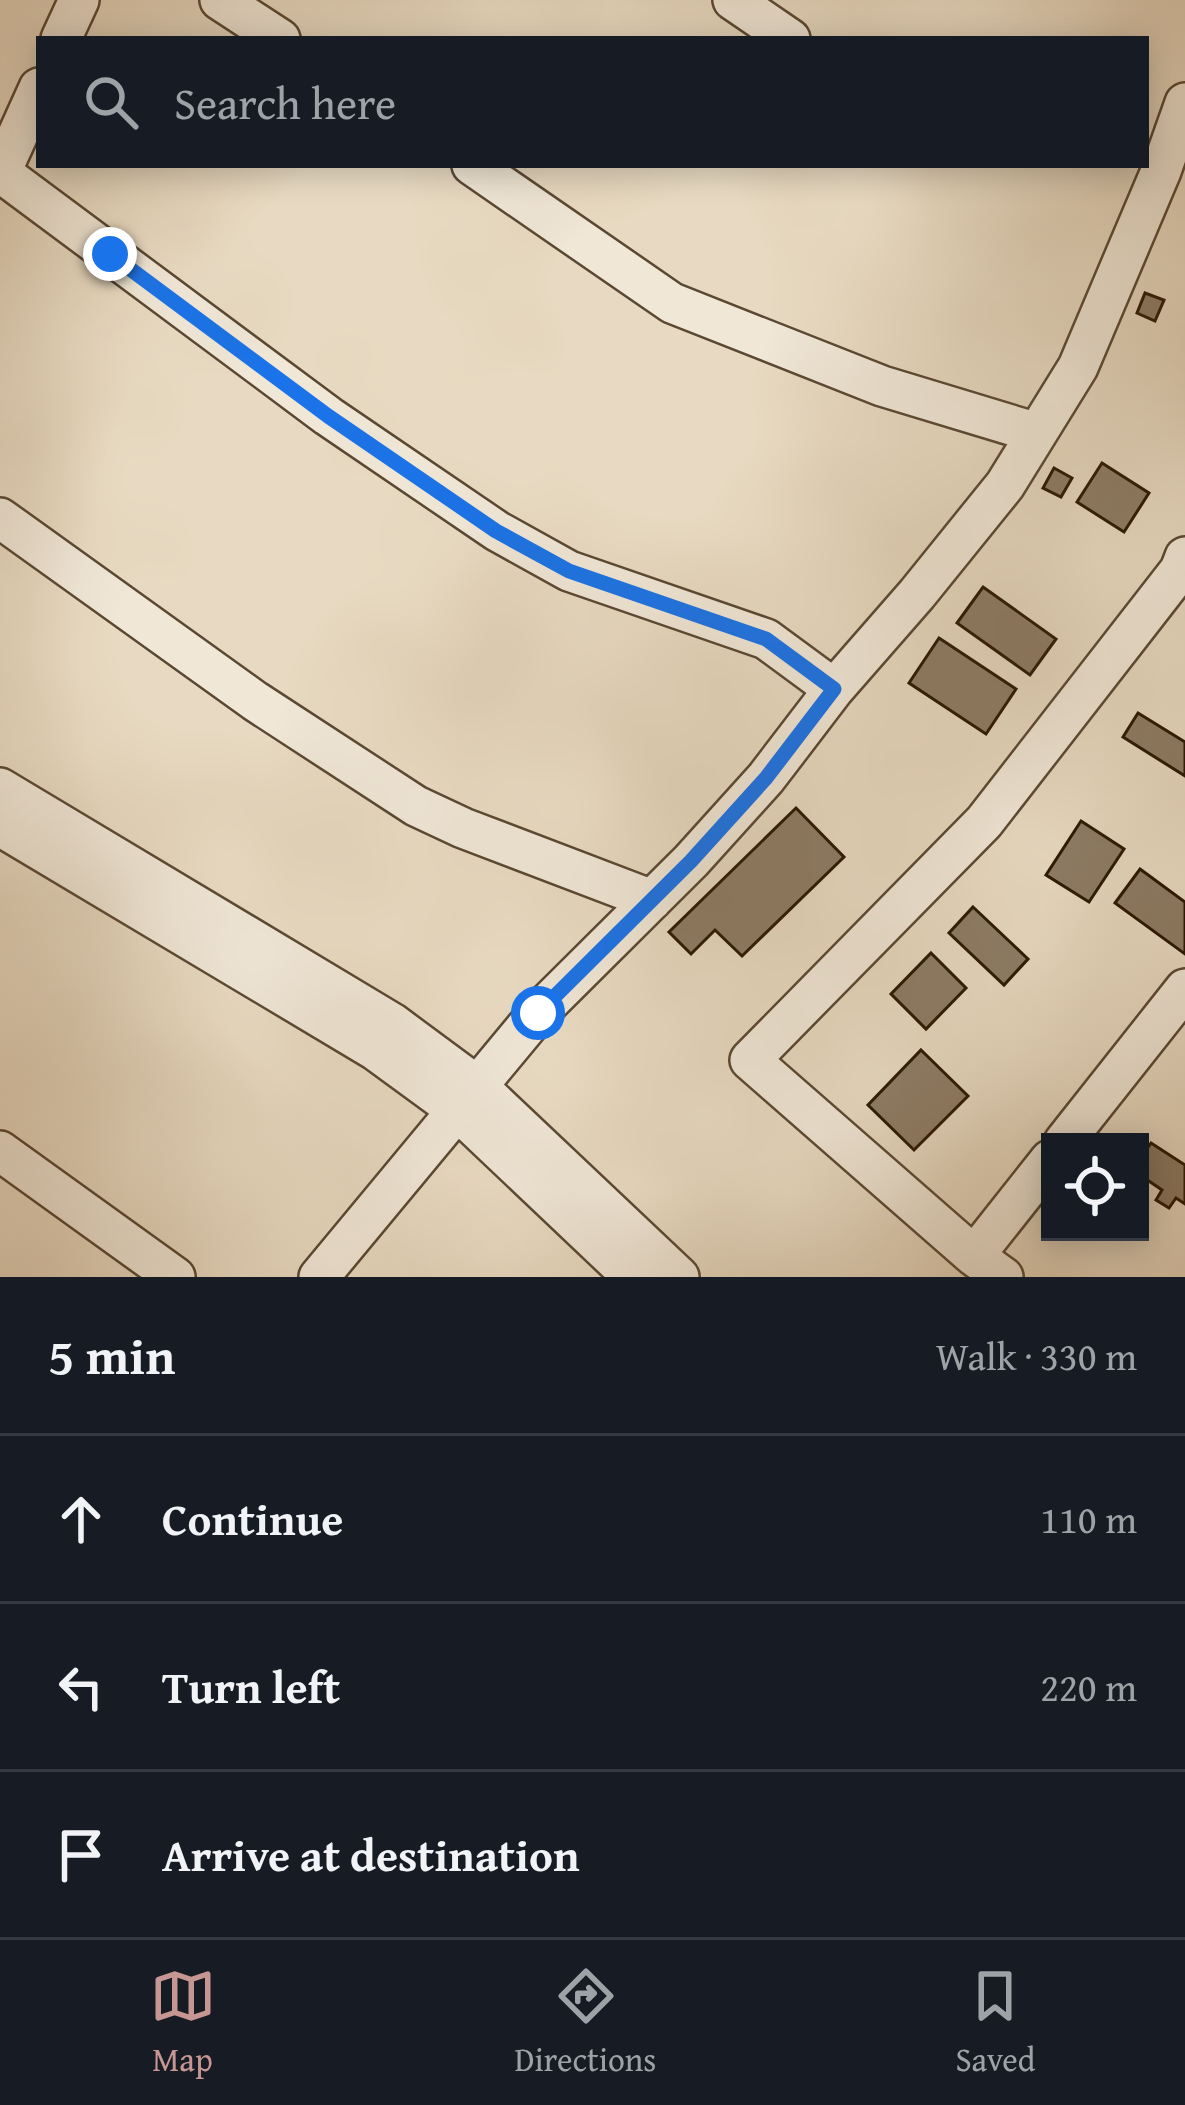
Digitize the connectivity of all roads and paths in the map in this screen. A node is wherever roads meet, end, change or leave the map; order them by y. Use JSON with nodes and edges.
{"nodes":[{"id":1,"x":79,"y":0,"type":"edge"},
{"id":2,"x":220,"y":0,"type":"edge"},
{"id":3,"x":733,"y":0,"type":"edge"},
{"id":4,"x":62,"y":36,"type":"edge"},
{"id":5,"x":275,"y":36,"type":"edge"},
{"id":6,"x":786,"y":36,"type":"edge"},
{"id":7,"x":36,"y":95,"type":"edge"},
{"id":8,"x":1185,"y":103,"type":"edge"},
{"id":9,"x":476,"y":168,"type":"edge"},
{"id":10,"x":1151,"y":168,"type":"edge"},
{"id":11,"x":1,"y":172,"type":"edge"},
{"id":12,"x":1037,"y":433,"type":"junction"},
{"id":13,"x":0,"y":518,"type":"edge"},
{"id":14,"x":1185,"y":557,"type":"edge"},
{"id":15,"x":834,"y":689,"type":"junction"},
{"id":16,"x":0,"y":788,"type":"edge"},
{"id":17,"x":0,"y":826,"type":"edge"},
{"id":18,"x":652,"y":900,"type":"junction"},
{"id":19,"x":1185,"y":989,"type":"edge"},
{"id":20,"x":467,"y":1098,"type":"junction"},
{"id":21,"x":1071,"y":1133,"type":"edge"},
{"id":22,"x":0,"y":1151,"type":"edge"},
{"id":23,"x":1041,"y":1176,"type":"edge"},
{"id":24,"x":989,"y":1267,"type":"edge"},
{"id":25,"x":330,"y":1272,"type":"edge"},
{"id":26,"x":175,"y":1277,"type":"edge"},
{"id":27,"x":634,"y":1277,"type":"edge"},
{"id":28,"x":679,"y":1277,"type":"edge"}],
"edges":[{"from":1,"to":4,"type":"street"},
{"from":2,"to":5,"type":"street"},
{"from":3,"to":6,"type":"street"},
{"from":7,"to":11,"type":"street"},
{"from":8,"to":10,"type":"street"},
{"from":9,"to":12,"type":"street"},
{"from":10,"to":12,"type":"street"},
{"from":11,"to":15,"type":"street"},
{"from":12,"to":15,"type":"street"},
{"from":13,"to":18,"type":"street"},
{"from":14,"to":24,"type":"street"},
{"from":15,"to":18,"type":"street"},
{"from":16,"to":20,"type":"street"},
{"from":17,"to":20,"type":"street"},
{"from":18,"to":20,"type":"street"},
{"from":19,"to":21,"type":"street"},
{"from":20,"to":25,"type":"street"},
{"from":20,"to":27,"type":"street"},
{"from":20,"to":28,"type":"street"},
{"from":22,"to":26,"type":"street"},
{"from":23,"to":24,"type":"street"}]}
